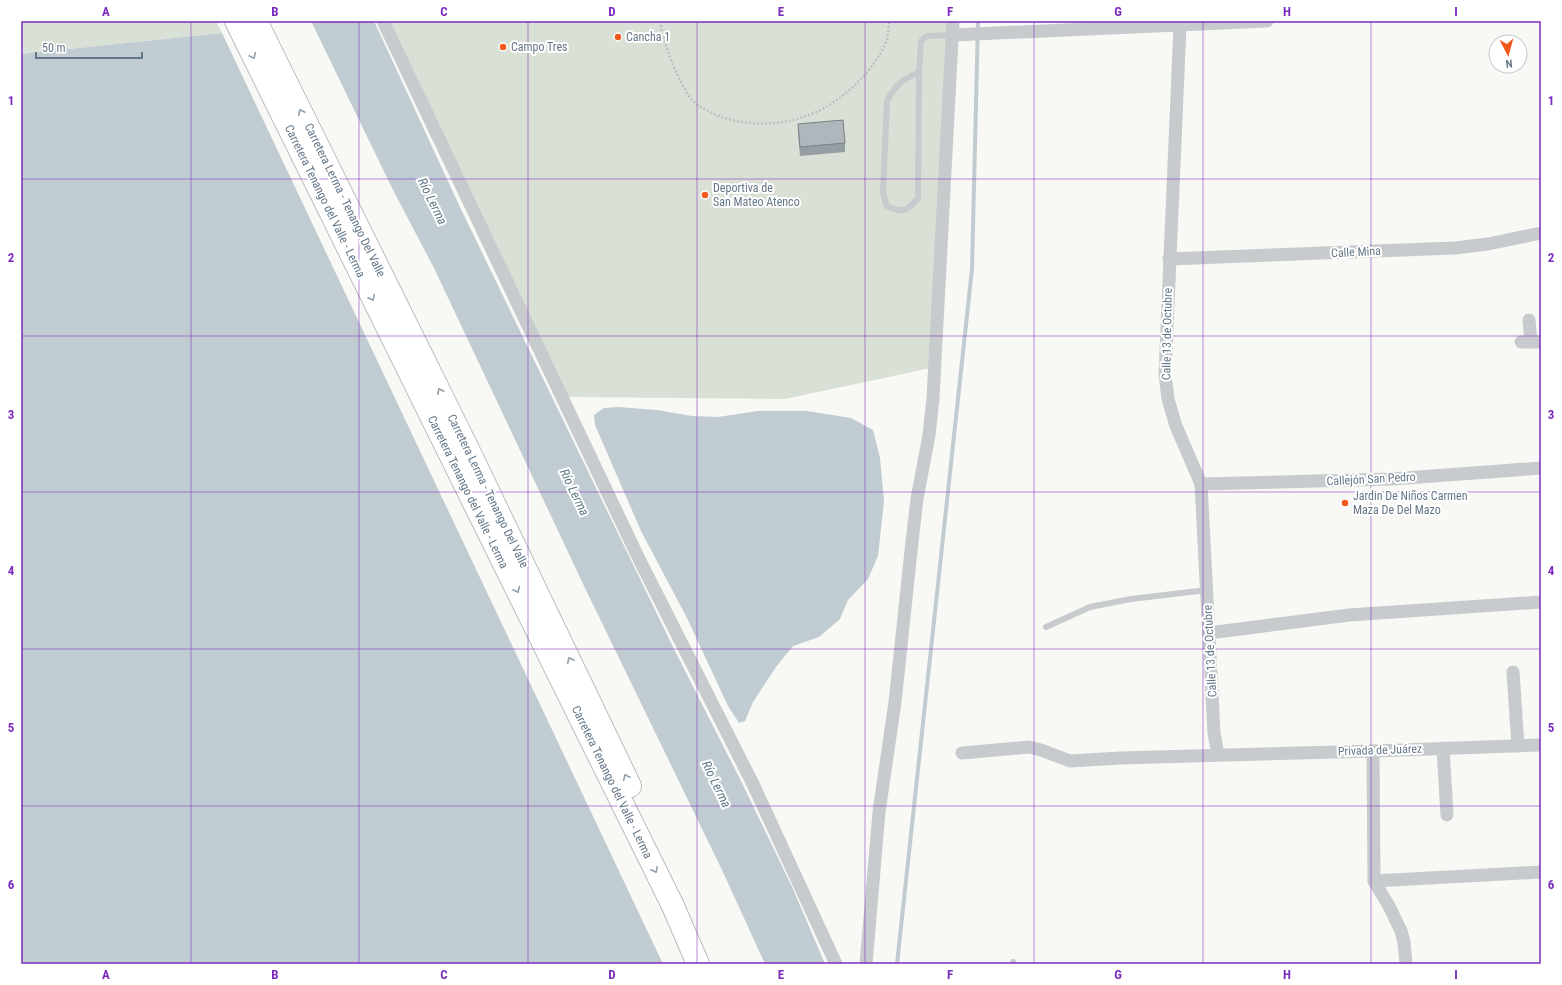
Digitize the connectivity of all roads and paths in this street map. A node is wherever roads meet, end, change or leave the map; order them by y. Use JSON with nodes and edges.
{"nodes":[{"id":1,"x":236,"y":21,"type":"edge"},
{"id":2,"x":256,"y":21,"type":"edge"},
{"id":3,"x":383,"y":21,"type":"edge"},
{"id":4,"x":660,"y":21,"type":"edge"},
{"id":5,"x":889,"y":21,"type":"edge"},
{"id":6,"x":953,"y":21,"type":"edge"},
{"id":7,"x":1267,"y":21,"type":"edge"},
{"id":8,"x":1180,"y":26,"type":"junction"},
{"id":9,"x":953,"y":35,"type":"junction"},
{"id":10,"x":919,"y":72,"type":"junction"},
{"id":11,"x":1541,"y":233,"type":"edge"},
{"id":12,"x":1169,"y":259,"type":"junction"},
{"id":13,"x":1529,"y":320,"type":"dead end"},
{"id":14,"x":1531,"y":342,"type":"edge"},
{"id":15,"x":1541,"y":468,"type":"edge"},
{"id":16,"x":1201,"y":484,"type":"junction"},
{"id":17,"x":1207,"y":590,"type":"junction"},
{"id":18,"x":1541,"y":602,"type":"edge"},
{"id":19,"x":1046,"y":627,"type":"dead end"},
{"id":20,"x":1209,"y":633,"type":"junction"},
{"id":21,"x":1513,"y":672,"type":"dead end"},
{"id":22,"x":1541,"y":745,"type":"edge"},
{"id":23,"x":1518,"y":746,"type":"junction"},
{"id":24,"x":1443,"y":748,"type":"junction"},
{"id":25,"x":1373,"y":751,"type":"junction"},
{"id":26,"x":962,"y":753,"type":"dead end"},
{"id":27,"x":1218,"y":755,"type":"junction"},
{"id":28,"x":1447,"y":815,"type":"dead end"},
{"id":29,"x":1541,"y":872,"type":"edge"},
{"id":30,"x":1374,"y":881,"type":"junction"},
{"id":31,"x":698,"y":964,"type":"edge"},
{"id":32,"x":714,"y":964,"type":"edge"},
{"id":33,"x":836,"y":964,"type":"edge"},
{"id":34,"x":866,"y":964,"type":"edge"},
{"id":35,"x":1406,"y":964,"type":"edge"}],
"edges":[{"from":1,"to":31,"type":"highway","name":"Carretera Tenango del Valle - Lerma","one_way":true},
{"from":32,"to":2,"type":"highway","name":"Carretera Lerma - Tenango Del Valle","one_way":true},
{"from":3,"to":33,"type":"street"},
{"from":4,"to":5,"type":"path"},
{"from":6,"to":9,"type":"street"},
{"from":7,"to":8,"type":"street"},
{"from":8,"to":9,"type":"street"},
{"from":8,"to":12,"type":"street","name":"Calle 13 de Octubre"},
{"from":9,"to":10,"type":"lane"},
{"from":9,"to":34,"type":"street"},
{"from":10,"to":10,"type":"lane"},
{"from":11,"to":12,"type":"street","name":"Calle Mina"},
{"from":12,"to":16,"type":"street","name":"Calle 13 de Octubre"},
{"from":13,"to":14,"type":"street"},
{"from":15,"to":16,"type":"street","name":"Callejón San Pedro"},
{"from":16,"to":17,"type":"street","name":"Calle 13 de Octubre"},
{"from":17,"to":19,"type":"lane"},
{"from":17,"to":20,"type":"street","name":"Calle 13 de Octubre"},
{"from":18,"to":20,"type":"street"},
{"from":20,"to":27,"type":"street","name":"Calle 13 de Octubre"},
{"from":21,"to":23,"type":"street"},
{"from":22,"to":23,"type":"street","name":"Privada de Juárez"},
{"from":23,"to":24,"type":"street","name":"Privada de Juárez"},
{"from":24,"to":25,"type":"street","name":"Privada de Juárez"},
{"from":24,"to":28,"type":"street"},
{"from":25,"to":27,"type":"street","name":"Privada de Juárez"},
{"from":25,"to":30,"type":"street"},
{"from":26,"to":27,"type":"street","name":"Privada de Juárez"},
{"from":29,"to":30,"type":"street"},
{"from":30,"to":35,"type":"street"}]}
